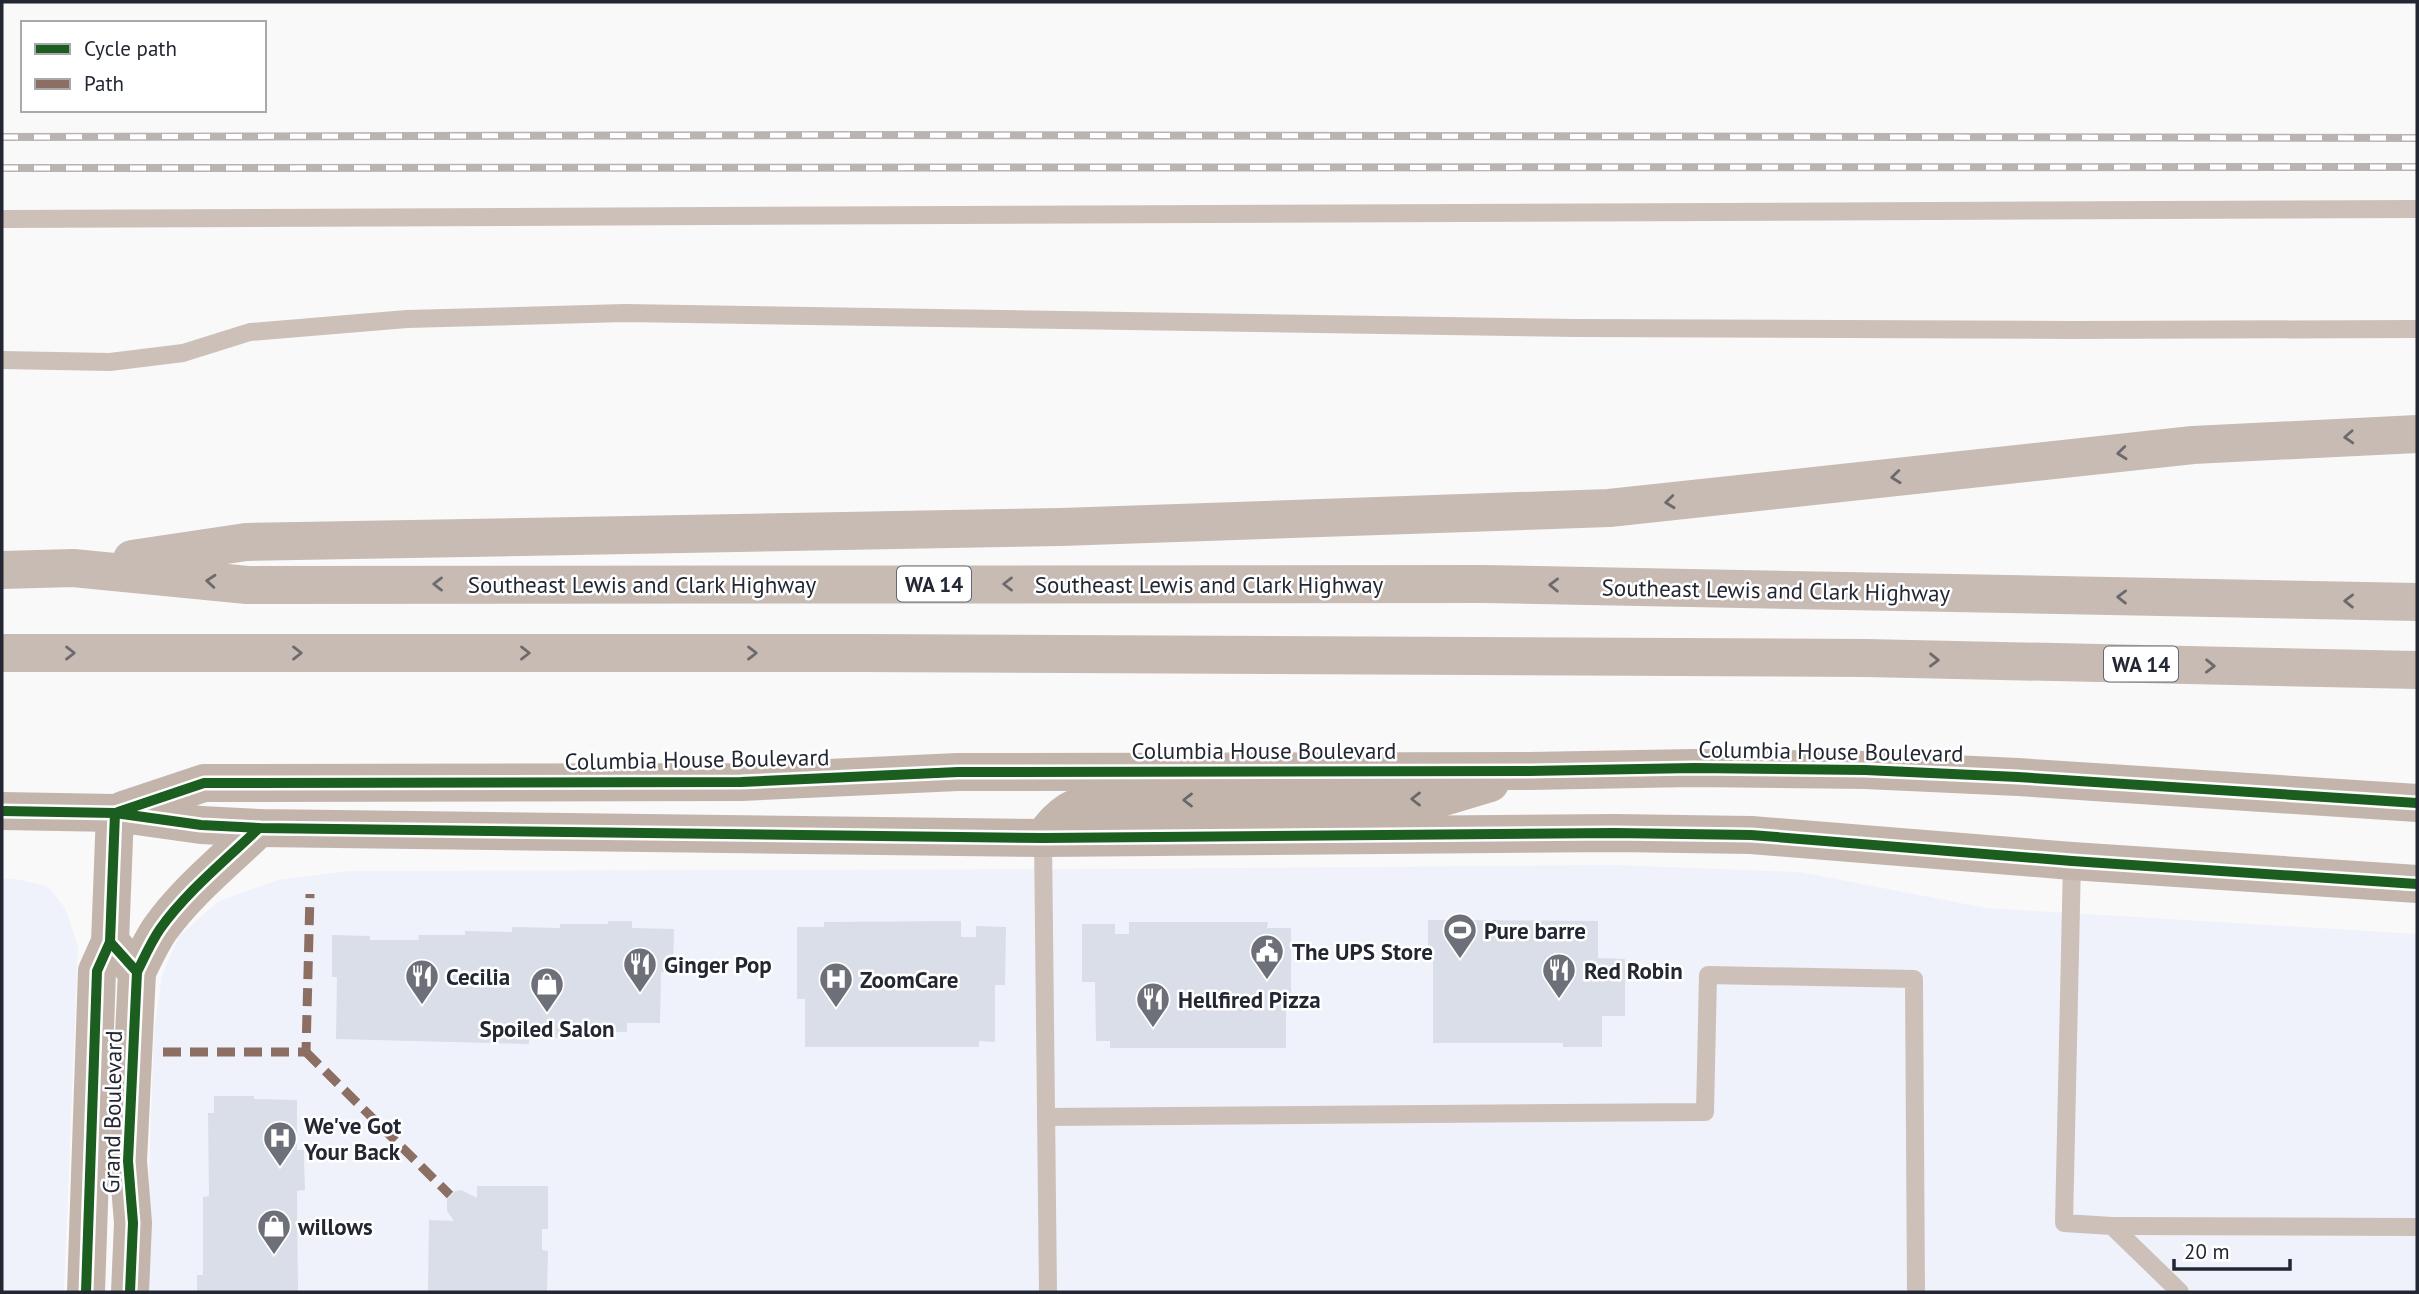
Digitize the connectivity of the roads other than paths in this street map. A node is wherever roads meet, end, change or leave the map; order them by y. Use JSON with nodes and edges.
{"nodes":[{"id":1,"x":2417,"y":209,"type":"edge"},
{"id":2,"x":2,"y":219,"type":"edge"},
{"id":3,"x":2417,"y":329,"type":"edge"},
{"id":4,"x":2,"y":360,"type":"edge"},
{"id":5,"x":2417,"y":434,"type":"edge"},
{"id":6,"x":73,"y":568,"type":"junction"},
{"id":7,"x":2,"y":570,"type":"edge"},
{"id":8,"x":2417,"y":602,"type":"edge"},
{"id":9,"x":2,"y":653,"type":"edge"},
{"id":10,"x":2417,"y":670,"type":"edge"},
{"id":11,"x":1529,"y":771,"type":"junction"},
{"id":12,"x":2417,"y":803,"type":"edge"},
{"id":13,"x":2,"y":811,"type":"edge"},
{"id":14,"x":115,"y":813,"type":"junction"},
{"id":15,"x":259,"y":828,"type":"junction"},
{"id":16,"x":1043,"y":838,"type":"junction"},
{"id":17,"x":2072,"y":861,"type":"junction"},
{"id":18,"x":2417,"y":884,"type":"edge"},
{"id":19,"x":110,"y":942,"type":"junction"},
{"id":20,"x":137,"y":972,"type":"junction"},
{"id":21,"x":1046,"y":1117,"type":"junction"},
{"id":22,"x":2112,"y":1226,"type":"junction"},
{"id":23,"x":2417,"y":1227,"type":"edge"},
{"id":24,"x":86,"y":1292,"type":"edge"},
{"id":25,"x":130,"y":1292,"type":"edge"},
{"id":26,"x":1048,"y":1292,"type":"edge"},
{"id":27,"x":1916,"y":1292,"type":"edge"},
{"id":28,"x":2180,"y":1292,"type":"edge"}],
"edges":[{"from":1,"to":2,"type":"lane"},
{"from":3,"to":4,"type":"lane"},
{"from":5,"to":6,"type":"highway","one_way":true},
{"from":6,"to":7,"type":"highway","name":"Southeast Lewis and Clark Highway","number":"WA 14"},
{"from":8,"to":6,"type":"highway","name":"Southeast Lewis and Clark Highway","number":"WA 14","one_way":true},
{"from":9,"to":10,"type":"highway","number":"WA 14","one_way":true},
{"from":11,"to":12,"type":"main road","name":"Columbia House Boulevard"},
{"from":11,"to":14,"type":"main road","name":"Columbia House Boulevard"},
{"from":11,"to":16,"type":"main road","one_way":true},
{"from":13,"to":14,"type":"main road","name":"Columbia House Boulevard"},
{"from":14,"to":15,"type":"main road","name":"Columbia House Boulevard"},
{"from":14,"to":19,"type":"main road","name":"Grand Boulevard"},
{"from":15,"to":16,"type":"main road","name":"Columbia House Boulevard"},
{"from":15,"to":20,"type":"main road"},
{"from":16,"to":17,"type":"main road","name":"Columbia House Boulevard"},
{"from":16,"to":21,"type":"lane"},
{"from":17,"to":18,"type":"main road","name":"Columbia House Boulevard"},
{"from":17,"to":22,"type":"lane"},
{"from":19,"to":20,"type":"main road"},
{"from":19,"to":24,"type":"main road","name":"Grand Boulevard"},
{"from":20,"to":25,"type":"main road","name":"Grand Boulevard"},
{"from":21,"to":26,"type":"lane"},
{"from":21,"to":27,"type":"lane"},
{"from":22,"to":23,"type":"lane"},
{"from":22,"to":28,"type":"lane"}]}
